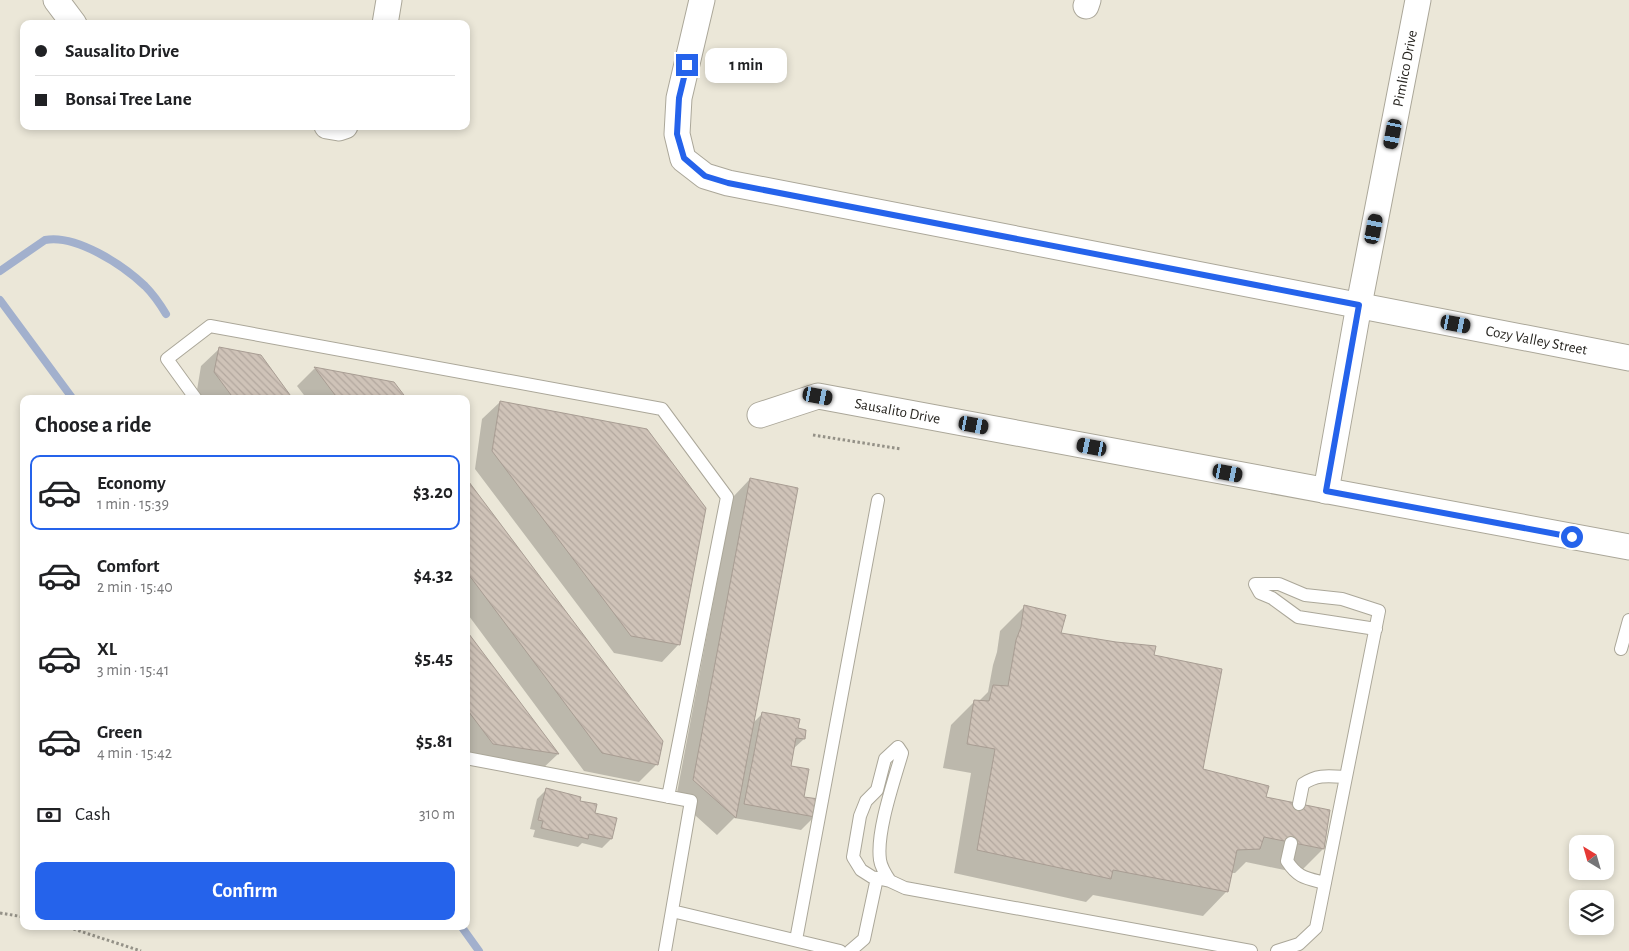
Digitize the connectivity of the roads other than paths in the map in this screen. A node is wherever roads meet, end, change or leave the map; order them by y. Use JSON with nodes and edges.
{"nodes":[{"id":1,"x":56,"y":0,"type":"edge"},
{"id":2,"x":389,"y":0,"type":"edge"},
{"id":3,"x":702,"y":0,"type":"edge"},
{"id":4,"x":1418,"y":0,"type":"edge"},
{"id":5,"x":71,"y":20,"type":"edge"},
{"id":6,"x":386,"y":20,"type":"edge"},
{"id":7,"x":1359,"y":305,"type":"junction"},
{"id":8,"x":1629,"y":358,"type":"edge"},
{"id":9,"x":193,"y":395,"type":"edge"},
{"id":10,"x":760,"y":414,"type":"dead end"},
{"id":11,"x":1326,"y":491,"type":"junction"},
{"id":12,"x":878,"y":500,"type":"dead end"},
{"id":13,"x":1629,"y":548,"type":"edge"},
{"id":14,"x":1629,"y":620,"type":"edge"},
{"id":15,"x":1376,"y":629,"type":"junction"},
{"id":16,"x":1621,"y":649,"type":"dead end"},
{"id":17,"x":470,"y":759,"type":"edge"},
{"id":18,"x":1346,"y":777,"type":"junction"},
{"id":19,"x":668,"y":797,"type":"junction"},
{"id":20,"x":1299,"y":804,"type":"dead end"},
{"id":21,"x":1291,"y":843,"type":"dead end"},
{"id":22,"x":877,"y":878,"type":"junction"},
{"id":23,"x":890,"y":881,"type":"junction"},
{"id":24,"x":1325,"y":883,"type":"junction"},
{"id":25,"x":672,"y":911,"type":"junction"},
{"id":26,"x":796,"y":940,"type":"junction"},
{"id":27,"x":665,"y":951,"type":"edge"},
{"id":28,"x":840,"y":951,"type":"edge"},
{"id":29,"x":850,"y":951,"type":"edge"},
{"id":30,"x":1251,"y":951,"type":"edge"},
{"id":31,"x":1277,"y":951,"type":"edge"}],
"edges":[{"from":1,"to":5,"type":"street"},
{"from":2,"to":6,"type":"street"},
{"from":3,"to":7,"type":"street","name":"Cozy Valley Street"},
{"from":4,"to":7,"type":"street","name":"Pimlico Drive"},
{"from":7,"to":8,"type":"street","name":"Cozy Valley Street"},
{"from":7,"to":11,"type":"street","name":"Pimlico Drive"},
{"from":9,"to":19,"type":"lane"},
{"from":10,"to":11,"type":"street","name":"Sausalito Drive"},
{"from":11,"to":13,"type":"street","name":"Sausalito Drive"},
{"from":12,"to":26,"type":"lane"},
{"from":14,"to":16,"type":"lane"},
{"from":15,"to":15,"type":"lane"},
{"from":15,"to":18,"type":"lane"},
{"from":17,"to":19,"type":"lane"},
{"from":18,"to":20,"type":"lane"},
{"from":18,"to":24,"type":"lane"},
{"from":19,"to":25,"type":"lane"},
{"from":21,"to":24,"type":"lane"},
{"from":22,"to":23,"type":"lane"},
{"from":22,"to":23,"type":"lane"},
{"from":22,"to":29,"type":"lane"},
{"from":23,"to":30,"type":"lane"},
{"from":24,"to":31,"type":"lane"},
{"from":25,"to":26,"type":"lane"},
{"from":25,"to":27,"type":"lane"},
{"from":26,"to":28,"type":"lane"}]}
